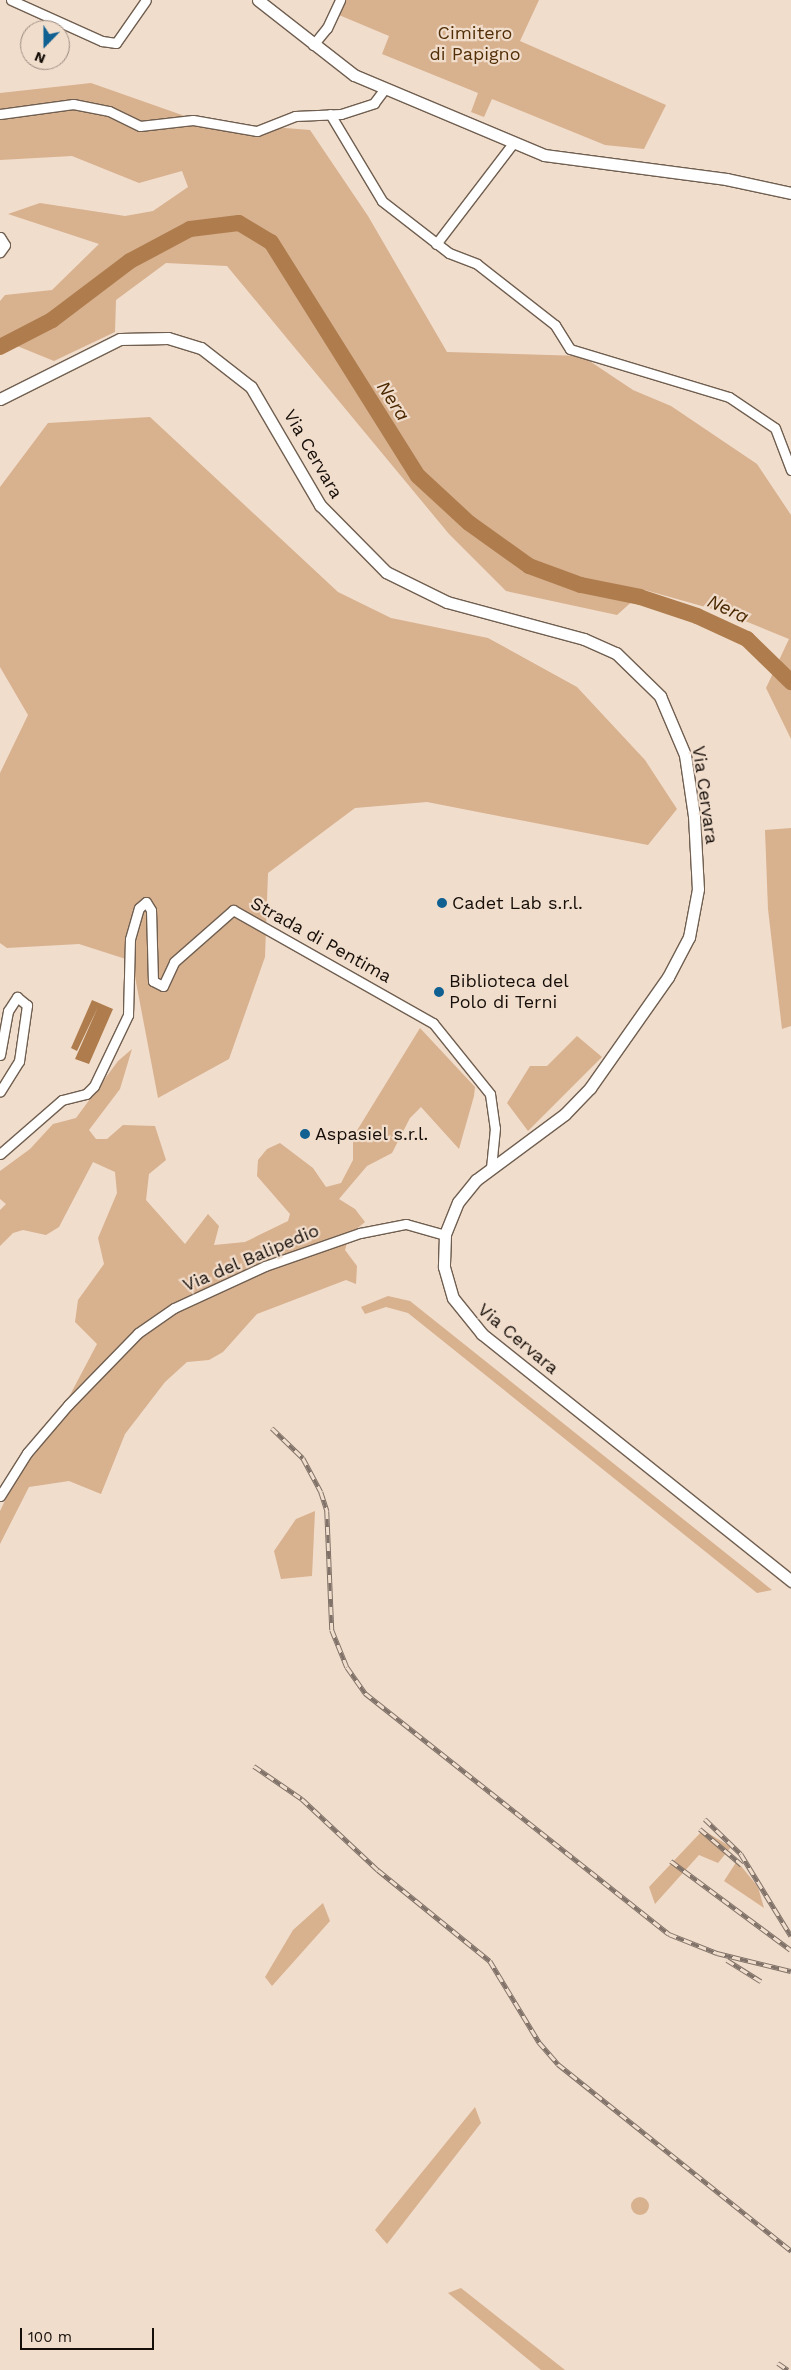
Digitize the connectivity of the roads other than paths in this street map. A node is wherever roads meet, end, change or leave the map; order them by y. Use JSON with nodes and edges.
{"nodes":[{"id":1,"x":11,"y":0,"type":"edge"},
{"id":2,"x":146,"y":0,"type":"edge"},
{"id":3,"x":258,"y":0,"type":"edge"},
{"id":4,"x":340,"y":0,"type":"edge"},
{"id":5,"x":313,"y":45,"type":"junction"},
{"id":6,"x":383,"y":91,"type":"junction"},
{"id":7,"x":0,"y":114,"type":"edge"},
{"id":8,"x":330,"y":114,"type":"junction"},
{"id":9,"x":514,"y":142,"type":"junction"},
{"id":10,"x":791,"y":185,"type":"edge"},
{"id":11,"x":786,"y":192,"type":"edge"},
{"id":12,"x":0,"y":237,"type":"edge"},
{"id":13,"x":436,"y":244,"type":"junction"},
{"id":14,"x":0,"y":252,"type":"edge"},
{"id":15,"x":0,"y":399,"type":"edge"},
{"id":16,"x":791,"y":470,"type":"edge"},
{"id":17,"x":0,"y":1055,"type":"edge"},
{"id":18,"x":0,"y":1092,"type":"edge"},
{"id":19,"x":0,"y":1154,"type":"edge"},
{"id":20,"x":491,"y":1168,"type":"junction"},
{"id":21,"x":445,"y":1235,"type":"junction"},
{"id":22,"x":0,"y":1496,"type":"edge"},
{"id":23,"x":791,"y":1581,"type":"edge"}],
"edges":[{"from":1,"to":2,"type":"street"},
{"from":3,"to":5,"type":"main road"},
{"from":4,"to":5,"type":"street"},
{"from":5,"to":6,"type":"main road"},
{"from":6,"to":8,"type":"street"},
{"from":6,"to":9,"type":"main road"},
{"from":7,"to":8,"type":"street"},
{"from":8,"to":13,"type":"street"},
{"from":9,"to":11,"type":"main road"},
{"from":9,"to":13,"type":"street"},
{"from":10,"to":11,"type":"street"},
{"from":12,"to":14,"type":"street"},
{"from":13,"to":16,"type":"street"},
{"from":15,"to":20,"type":"main road","name":"Via Cervara"},
{"from":17,"to":18,"type":"street"},
{"from":19,"to":20,"type":"street","name":"Strada di Pentima"},
{"from":20,"to":21,"type":"main road","name":"Via Cervara"},
{"from":21,"to":22,"type":"street","name":"Via del Balipedio"},
{"from":21,"to":23,"type":"main road","name":"Via Cervara"}]}
